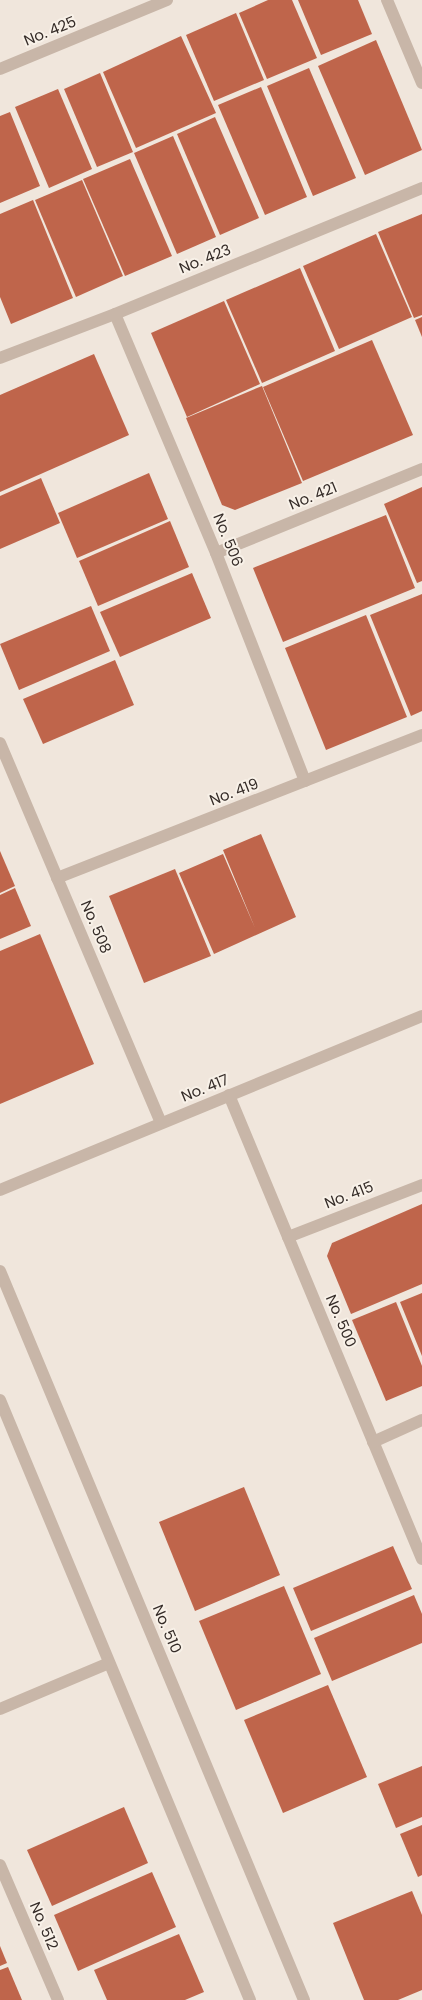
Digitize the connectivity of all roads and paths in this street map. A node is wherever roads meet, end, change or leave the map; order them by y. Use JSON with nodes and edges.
{"nodes":[{"id":1,"x":167,"y":0,"type":"edge"},
{"id":2,"x":387,"y":0,"type":"edge"},
{"id":3,"x":0,"y":69,"type":"edge"},
{"id":4,"x":422,"y":83,"type":"edge"},
{"id":5,"x":422,"y":188,"type":"edge"},
{"id":6,"x":115,"y":314,"type":"junction"},
{"id":7,"x":0,"y":358,"type":"edge"},
{"id":8,"x":422,"y":469,"type":"edge"},
{"id":9,"x":216,"y":553,"type":"junction"},
{"id":10,"x":422,"y":736,"type":"edge"},
{"id":11,"x":0,"y":743,"type":"edge"},
{"id":12,"x":305,"y":781,"type":"junction"},
{"id":13,"x":57,"y":878,"type":"junction"},
{"id":14,"x":422,"y":1016,"type":"edge"},
{"id":15,"x":229,"y":1095,"type":"junction"},
{"id":16,"x":161,"y":1124,"type":"junction"},
{"id":17,"x":422,"y":1185,"type":"edge"},
{"id":18,"x":0,"y":1190,"type":"edge"},
{"id":19,"x":288,"y":1237,"type":"junction"},
{"id":20,"x":0,"y":1271,"type":"edge"},
{"id":21,"x":0,"y":1400,"type":"edge"},
{"id":22,"x":422,"y":1420,"type":"edge"},
{"id":23,"x":373,"y":1442,"type":"junction"},
{"id":24,"x":422,"y":1559,"type":"edge"},
{"id":25,"x":109,"y":1663,"type":"junction"},
{"id":26,"x":0,"y":1709,"type":"edge"},
{"id":27,"x":0,"y":1865,"type":"edge"},
{"id":28,"x":58,"y":2000,"type":"edge"},
{"id":29,"x":250,"y":2000,"type":"edge"},
{"id":30,"x":304,"y":2000,"type":"edge"}],
"edges":[{"from":1,"to":3,"type":"street","name":"No. 425"},
{"from":2,"to":4,"type":"street"},
{"from":5,"to":6,"type":"street","name":"No. 423"},
{"from":6,"to":7,"type":"street","name":"No. 423"},
{"from":6,"to":9,"type":"street","name":"No. 506"},
{"from":8,"to":9,"type":"street","name":"No. 421"},
{"from":9,"to":12,"type":"street","name":"No. 506"},
{"from":10,"to":12,"type":"street","name":"No. 419"},
{"from":11,"to":13,"type":"street","name":"No. 508"},
{"from":12,"to":13,"type":"street","name":"No. 419"},
{"from":13,"to":16,"type":"street","name":"No. 508"},
{"from":14,"to":15,"type":"street","name":"No. 417"},
{"from":15,"to":16,"type":"street","name":"No. 417"},
{"from":15,"to":19,"type":"street","name":"No. 500"},
{"from":16,"to":18,"type":"street","name":"No. 417"},
{"from":17,"to":19,"type":"street","name":"No. 415"},
{"from":19,"to":23,"type":"street","name":"No. 500"},
{"from":20,"to":30,"type":"street","name":"No. 510"},
{"from":21,"to":25,"type":"street"},
{"from":22,"to":23,"type":"street"},
{"from":23,"to":24,"type":"street","name":"No. 500"},
{"from":25,"to":26,"type":"street"},
{"from":25,"to":29,"type":"street"},
{"from":27,"to":28,"type":"street","name":"No. 512"}]}
